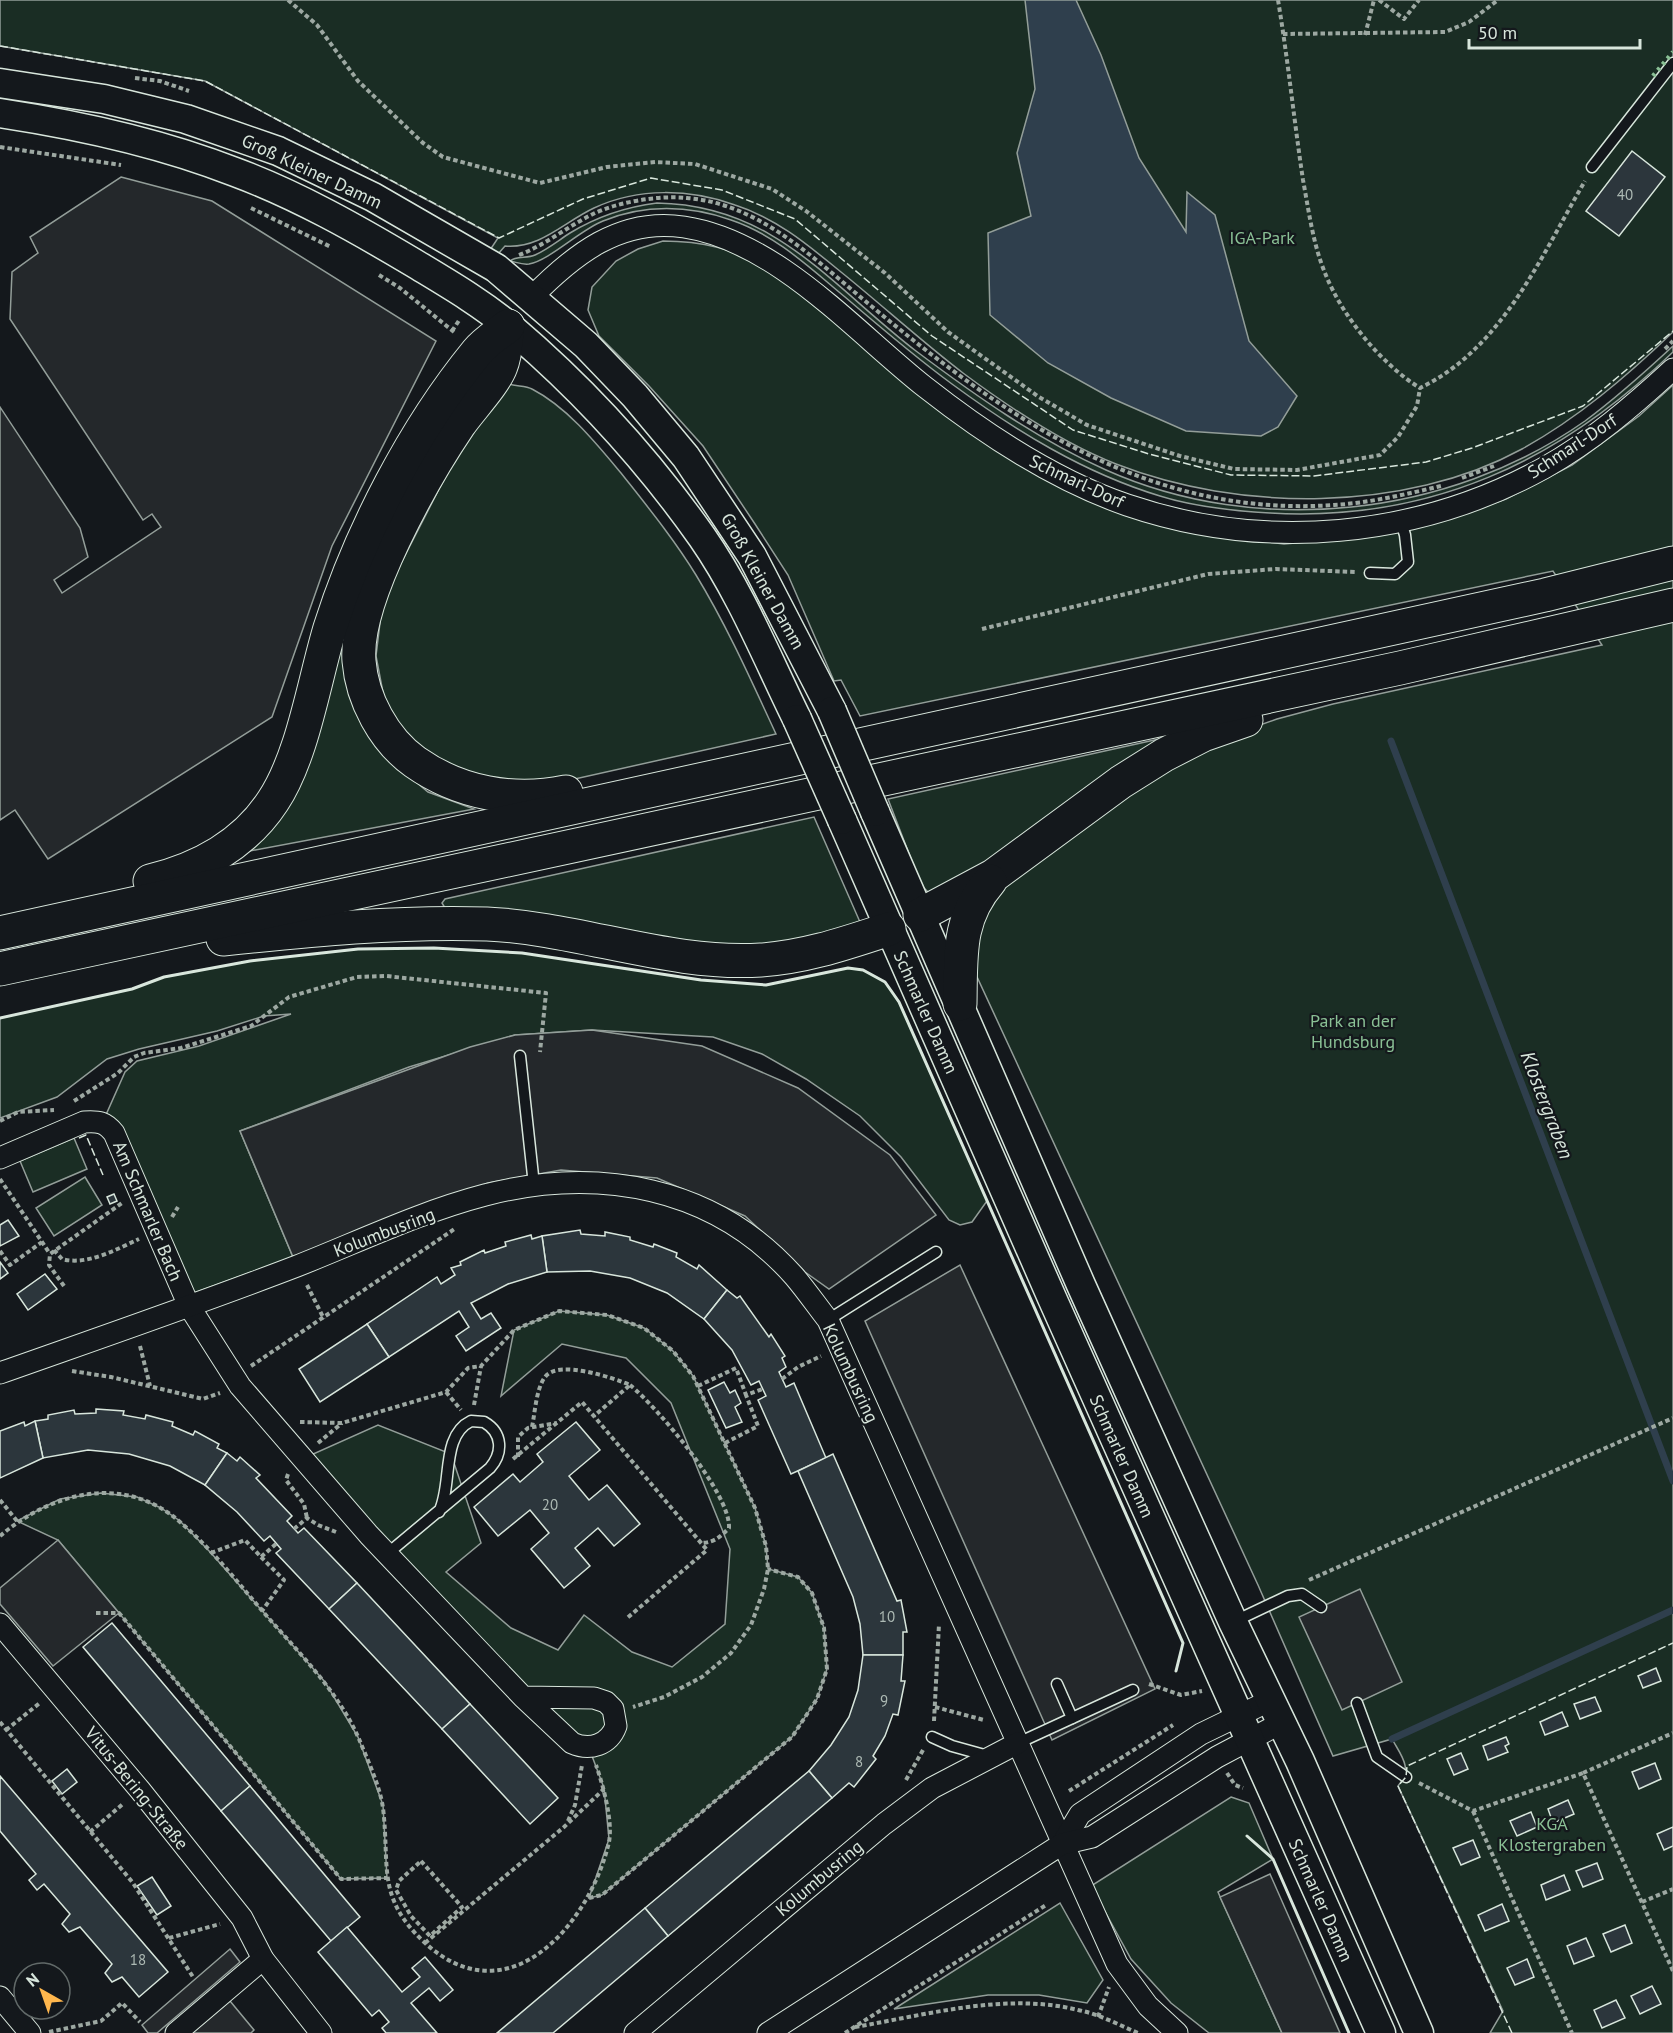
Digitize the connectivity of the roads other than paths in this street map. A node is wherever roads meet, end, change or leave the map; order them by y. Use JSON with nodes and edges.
{"nodes":[{"id":1,"x":1673,"y":63,"type":"edge"},
{"id":2,"x":0,"y":83,"type":"edge"},
{"id":3,"x":61,"y":108,"type":"junction"},
{"id":4,"x":0,"y":113,"type":"edge"},
{"id":5,"x":1593,"y":167,"type":"road end"},
{"id":6,"x":531,"y":298,"type":"junction"},
{"id":7,"x":508,"y":326,"type":"junction"},
{"id":8,"x":1665,"y":362,"type":"edge"},
{"id":9,"x":1401,"y":522,"type":"junction"},
{"id":10,"x":1673,"y":563,"type":"edge"},
{"id":11,"x":1370,"y":573,"type":"road end"},
{"id":12,"x":1673,"y":605,"type":"edge"},
{"id":13,"x":1400,"y":668,"type":"junction"},
{"id":14,"x":676,"y":786,"type":"junction"},
{"id":15,"x":993,"y":876,"type":"junction"},
{"id":16,"x":867,"y":878,"type":"junction"},
{"id":17,"x":920,"y":915,"type":"junction"},
{"id":18,"x":889,"y":929,"type":"junction"},
{"id":19,"x":178,"y":930,"type":"junction"},
{"id":20,"x":11,"y":931,"type":"edge"},
{"id":21,"x":0,"y":969,"type":"edge"},
{"id":22,"x":960,"y":1004,"type":"junction"},
{"id":23,"x":520,"y":1056,"type":"dead end"},
{"id":24,"x":0,"y":1158,"type":"edge"},
{"id":25,"x":534,"y":1185,"type":"junction"},
{"id":26,"x":936,"y":1252,"type":"dead end"},
{"id":27,"x":189,"y":1306,"type":"junction"},
{"id":28,"x":828,"y":1320,"type":"junction"},
{"id":29,"x":0,"y":1373,"type":"edge"},
{"id":30,"x":439,"y":1512,"type":"junction"},
{"id":31,"x":387,"y":1554,"type":"junction"},
{"id":32,"x":1321,"y":1607,"type":"dead end"},
{"id":33,"x":1233,"y":1622,"type":"junction"},
{"id":34,"x":0,"y":1624,"type":"edge"},
{"id":35,"x":1057,"y":1684,"type":"dead end"},
{"id":36,"x":1134,"y":1690,"type":"dead end"},
{"id":37,"x":523,"y":1697,"type":"junction"},
{"id":38,"x":1357,"y":1703,"type":"dead end"},
{"id":39,"x":1276,"y":1712,"type":"junction"},
{"id":40,"x":1072,"y":1718,"type":"junction"},
{"id":41,"x":1244,"y":1727,"type":"junction"},
{"id":42,"x":932,"y":1737,"type":"road end"},
{"id":43,"x":1018,"y":1743,"type":"junction"},
{"id":44,"x":991,"y":1757,"type":"junction"},
{"id":45,"x":1406,"y":1777,"type":"road end"},
{"id":46,"x":1062,"y":1844,"type":"junction"},
{"id":47,"x":263,"y":1959,"type":"junction"},
{"id":48,"x":0,"y":1997,"type":"edge"},
{"id":49,"x":30,"y":2033,"type":"edge"},
{"id":50,"x":176,"y":2033,"type":"edge"},
{"id":51,"x":321,"y":2033,"type":"edge"},
{"id":52,"x":635,"y":2033,"type":"edge"},
{"id":53,"x":768,"y":2033,"type":"edge"},
{"id":54,"x":1177,"y":2033,"type":"edge"},
{"id":55,"x":1381,"y":2033,"type":"edge"},
{"id":56,"x":1419,"y":2033,"type":"edge"}],
"edges":[{"from":1,"to":5,"type":"lane"},
{"from":2,"to":3,"type":"street","name":"Groß Kleiner Damm"},
{"from":3,"to":4,"type":"street","name":"Groß Kleiner Damm"},
{"from":3,"to":6,"type":"street","name":"Groß Kleiner Damm"},
{"from":3,"to":7,"type":"street","name":"Groß Kleiner Damm"},
{"from":6,"to":7,"type":"street"},
{"from":6,"to":9,"type":"street","name":"Schmarl-Dorf"},
{"from":6,"to":17,"type":"street","name":"Groß Kleiner Damm","bridge":true},
{"from":7,"to":14,"type":"highway"},
{"from":7,"to":16,"type":"street","name":"Groß Kleiner Damm","bridge":true},
{"from":7,"to":20,"type":"highway"},
{"from":8,"to":9,"type":"street","name":"Schmarl-Dorf"},
{"from":9,"to":11,"type":"lane"},
{"from":10,"to":14,"type":"highway"},
{"from":12,"to":13,"type":"highway"},
{"from":13,"to":15,"type":"highway"},
{"from":13,"to":19,"type":"highway"},
{"from":14,"to":20,"type":"highway"},
{"from":15,"to":17,"type":"highway"},
{"from":15,"to":22,"type":"highway"},
{"from":16,"to":17,"type":"street"},
{"from":16,"to":18,"type":"street","name":"Schmarler Damm"},
{"from":17,"to":18,"type":"street"},
{"from":17,"to":22,"type":"street","name":"Schmarler Damm"},
{"from":18,"to":19,"type":"highway"},
{"from":18,"to":41,"type":"street","name":"Schmarler Damm"},
{"from":19,"to":21,"type":"highway"},
{"from":22,"to":33,"type":"street","name":"Schmarler Damm"},
{"from":23,"to":25,"type":"lane"},
{"from":24,"to":27,"type":"street","name":"Am Schmarler Bach"},
{"from":25,"to":27,"type":"street","name":"Kolumbusring"},
{"from":25,"to":28,"type":"street","name":"Kolumbusring"},
{"from":26,"to":28,"type":"lane"},
{"from":27,"to":29,"type":"street","name":"Kolumbusring"},
{"from":27,"to":31,"type":"street"},
{"from":28,"to":43,"type":"street","name":"Kolumbusring"},
{"from":30,"to":30,"type":"lane"},
{"from":30,"to":31,"type":"lane"},
{"from":31,"to":37,"type":"street"},
{"from":32,"to":33,"type":"lane"},
{"from":33,"to":39,"type":"street","name":"Schmarler Damm"},
{"from":34,"to":47,"type":"street","name":"Vitus-Bering-Straße"},
{"from":35,"to":40,"type":"lane"},
{"from":36,"to":40,"type":"lane"},
{"from":37,"to":37,"type":"street"},
{"from":38,"to":45,"type":"lane"},
{"from":39,"to":41,"type":"street"},
{"from":39,"to":56,"type":"street","name":"Schmarler Damm"},
{"from":40,"to":43,"type":"lane"},
{"from":41,"to":46,"type":"street"},
{"from":41,"to":46,"type":"street"},
{"from":41,"to":55,"type":"street","name":"Schmarler Damm"},
{"from":42,"to":44,"type":"lane"},
{"from":43,"to":44,"type":"street","name":"Kolumbusring"},
{"from":43,"to":46,"type":"street","name":"Kolumbusring"},
{"from":44,"to":52,"type":"street","name":"Kolumbusring"},
{"from":46,"to":53,"type":"street"},
{"from":46,"to":54,"type":"street","name":"Kolumbusring"},
{"from":47,"to":50,"type":"street"},
{"from":47,"to":51,"type":"street","name":"Vitus-Bering-Straße"},
{"from":48,"to":49,"type":"street"}]}
